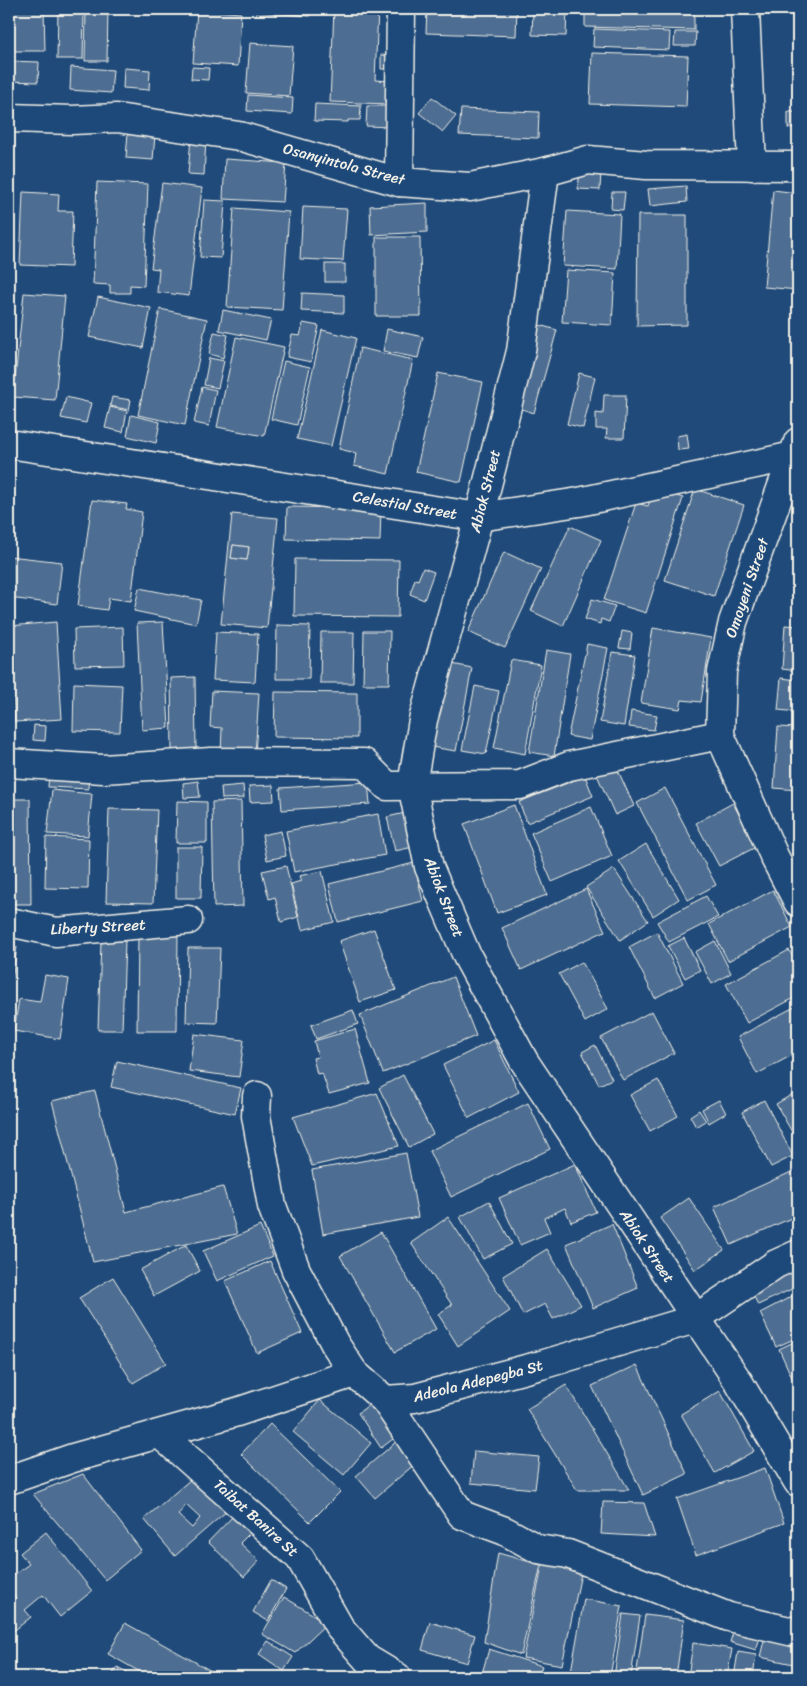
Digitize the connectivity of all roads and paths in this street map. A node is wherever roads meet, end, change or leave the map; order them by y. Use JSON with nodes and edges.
{"nodes":[{"id":1,"x":401,"y":9,"type":"edge"},
{"id":2,"x":745,"y":9,"type":"edge"},
{"id":3,"x":9,"y":118,"type":"edge"},
{"id":4,"x":752,"y":166,"type":"junction"},
{"id":5,"x":798,"y":166,"type":"edge"},
{"id":6,"x":545,"y":172,"type":"junction"},
{"id":7,"x":399,"y":182,"type":"junction"},
{"id":8,"x":9,"y":444,"type":"edge"},
{"id":9,"x":797,"y":451,"type":"edge"},
{"id":10,"x":479,"y":517,"type":"junction"},
{"id":11,"x":720,"y":735,"type":"junction"},
{"id":12,"x":9,"y":763,"type":"edge"},
{"id":13,"x":412,"y":786,"type":"junction"},
{"id":14,"x":796,"y":896,"type":"edge"},
{"id":15,"x":188,"y":920,"type":"dead end"},
{"id":16,"x":9,"y":922,"type":"edge"},
{"id":17,"x":257,"y":1096,"type":"dead end"},
{"id":18,"x":798,"y":1254,"type":"edge"},
{"id":19,"x":695,"y":1319,"type":"junction"},
{"id":20,"x":354,"y":1373,"type":"junction"},
{"id":21,"x":385,"y":1400,"type":"junction"},
{"id":22,"x":160,"y":1435,"type":"junction"},
{"id":23,"x":9,"y":1480,"type":"edge"},
{"id":24,"x":798,"y":1482,"type":"edge"},
{"id":25,"x":798,"y":1633,"type":"edge"},
{"id":26,"x":397,"y":1677,"type":"edge"}],
"edges":[{"from":1,"to":7,"type":"street"},
{"from":2,"to":4,"type":"street"},
{"from":3,"to":7,"type":"street","name":"Osanyintola Street"},
{"from":4,"to":5,"type":"street","name":"Osanyintola Street"},
{"from":4,"to":6,"type":"street","name":"Osanyintola Street"},
{"from":6,"to":7,"type":"street","name":"Osanyintola Street"},
{"from":6,"to":10,"type":"street","name":"Abiok Street"},
{"from":8,"to":10,"type":"street","name":"Celestial Street"},
{"from":9,"to":10,"type":"street","name":"Celestial Street"},
{"from":9,"to":11,"type":"street","name":"Omoyeni Street"},
{"from":10,"to":13,"type":"street","name":"Abiok Street"},
{"from":11,"to":13,"type":"street"},
{"from":11,"to":14,"type":"street","name":"Omoyeni Street"},
{"from":12,"to":13,"type":"street"},
{"from":13,"to":19,"type":"street","name":"Abiok Street"},
{"from":15,"to":16,"type":"street","name":"Liberty Street"},
{"from":17,"to":20,"type":"street"},
{"from":18,"to":19,"type":"street","name":"Adeola Adepegba St"},
{"from":19,"to":21,"type":"street","name":"Adeola Adepegba St"},
{"from":19,"to":24,"type":"street","name":"Abiok Street"},
{"from":20,"to":21,"type":"street"},
{"from":20,"to":22,"type":"street"},
{"from":21,"to":25,"type":"street"},
{"from":22,"to":23,"type":"street"},
{"from":22,"to":26,"type":"street","name":"Taibat Banire St"}]}
